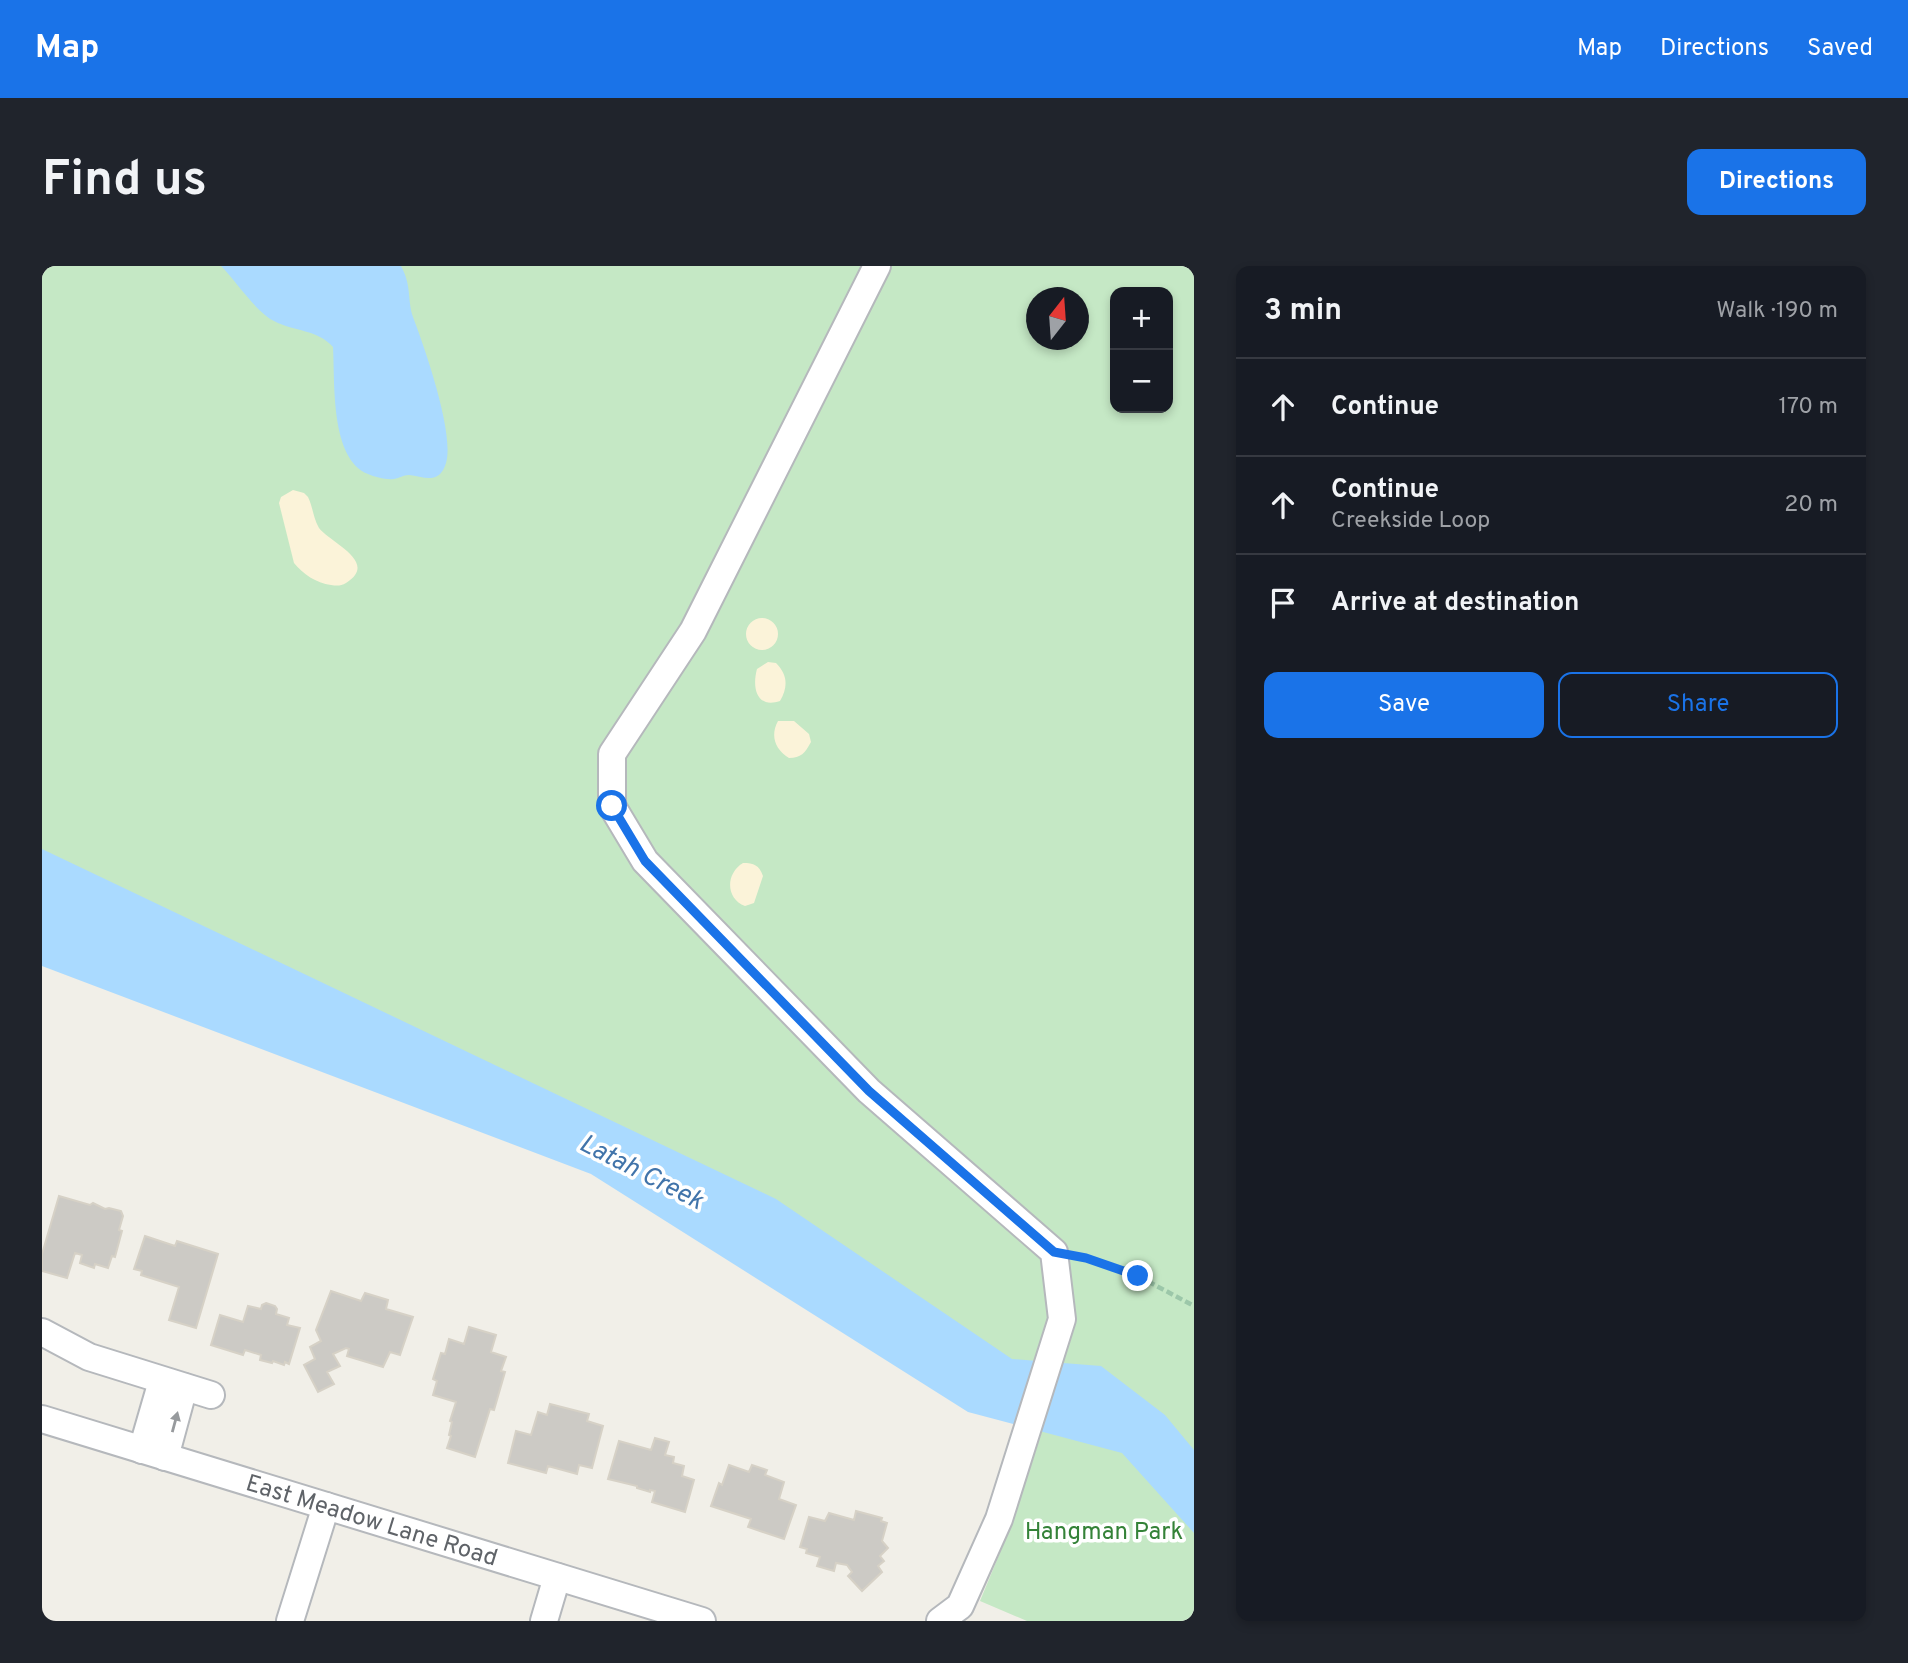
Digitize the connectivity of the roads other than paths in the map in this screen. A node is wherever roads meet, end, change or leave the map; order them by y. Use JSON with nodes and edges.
{"nodes":[{"id":1,"x":877,"y":266,"type":"edge"},
{"id":2,"x":42,"y":1332,"type":"edge"},
{"id":3,"x":173,"y":1384,"type":"junction"},
{"id":4,"x":211,"y":1395,"type":"dead end"},
{"id":5,"x":42,"y":1419,"type":"edge"},
{"id":6,"x":154,"y":1454,"type":"junction"},
{"id":7,"x":326,"y":1506,"type":"junction"},
{"id":8,"x":557,"y":1577,"type":"junction"},
{"id":9,"x":290,"y":1621,"type":"edge"},
{"id":10,"x":544,"y":1621,"type":"edge"},
{"id":11,"x":701,"y":1621,"type":"edge"},
{"id":12,"x":940,"y":1621,"type":"edge"}],
"edges":[{"from":1,"to":12,"type":"street"},
{"from":2,"to":3,"type":"street"},
{"from":3,"to":4,"type":"street"},
{"from":3,"to":6,"type":"street"},
{"from":5,"to":6,"type":"street","name":"East Meadow Lane Road"},
{"from":6,"to":7,"type":"street","name":"East Meadow Lane Road"},
{"from":7,"to":8,"type":"street","name":"East Meadow Lane Road"},
{"from":7,"to":9,"type":"street"},
{"from":8,"to":10,"type":"street"},
{"from":8,"to":11,"type":"street","name":"East Meadow Lane Road"}]}
